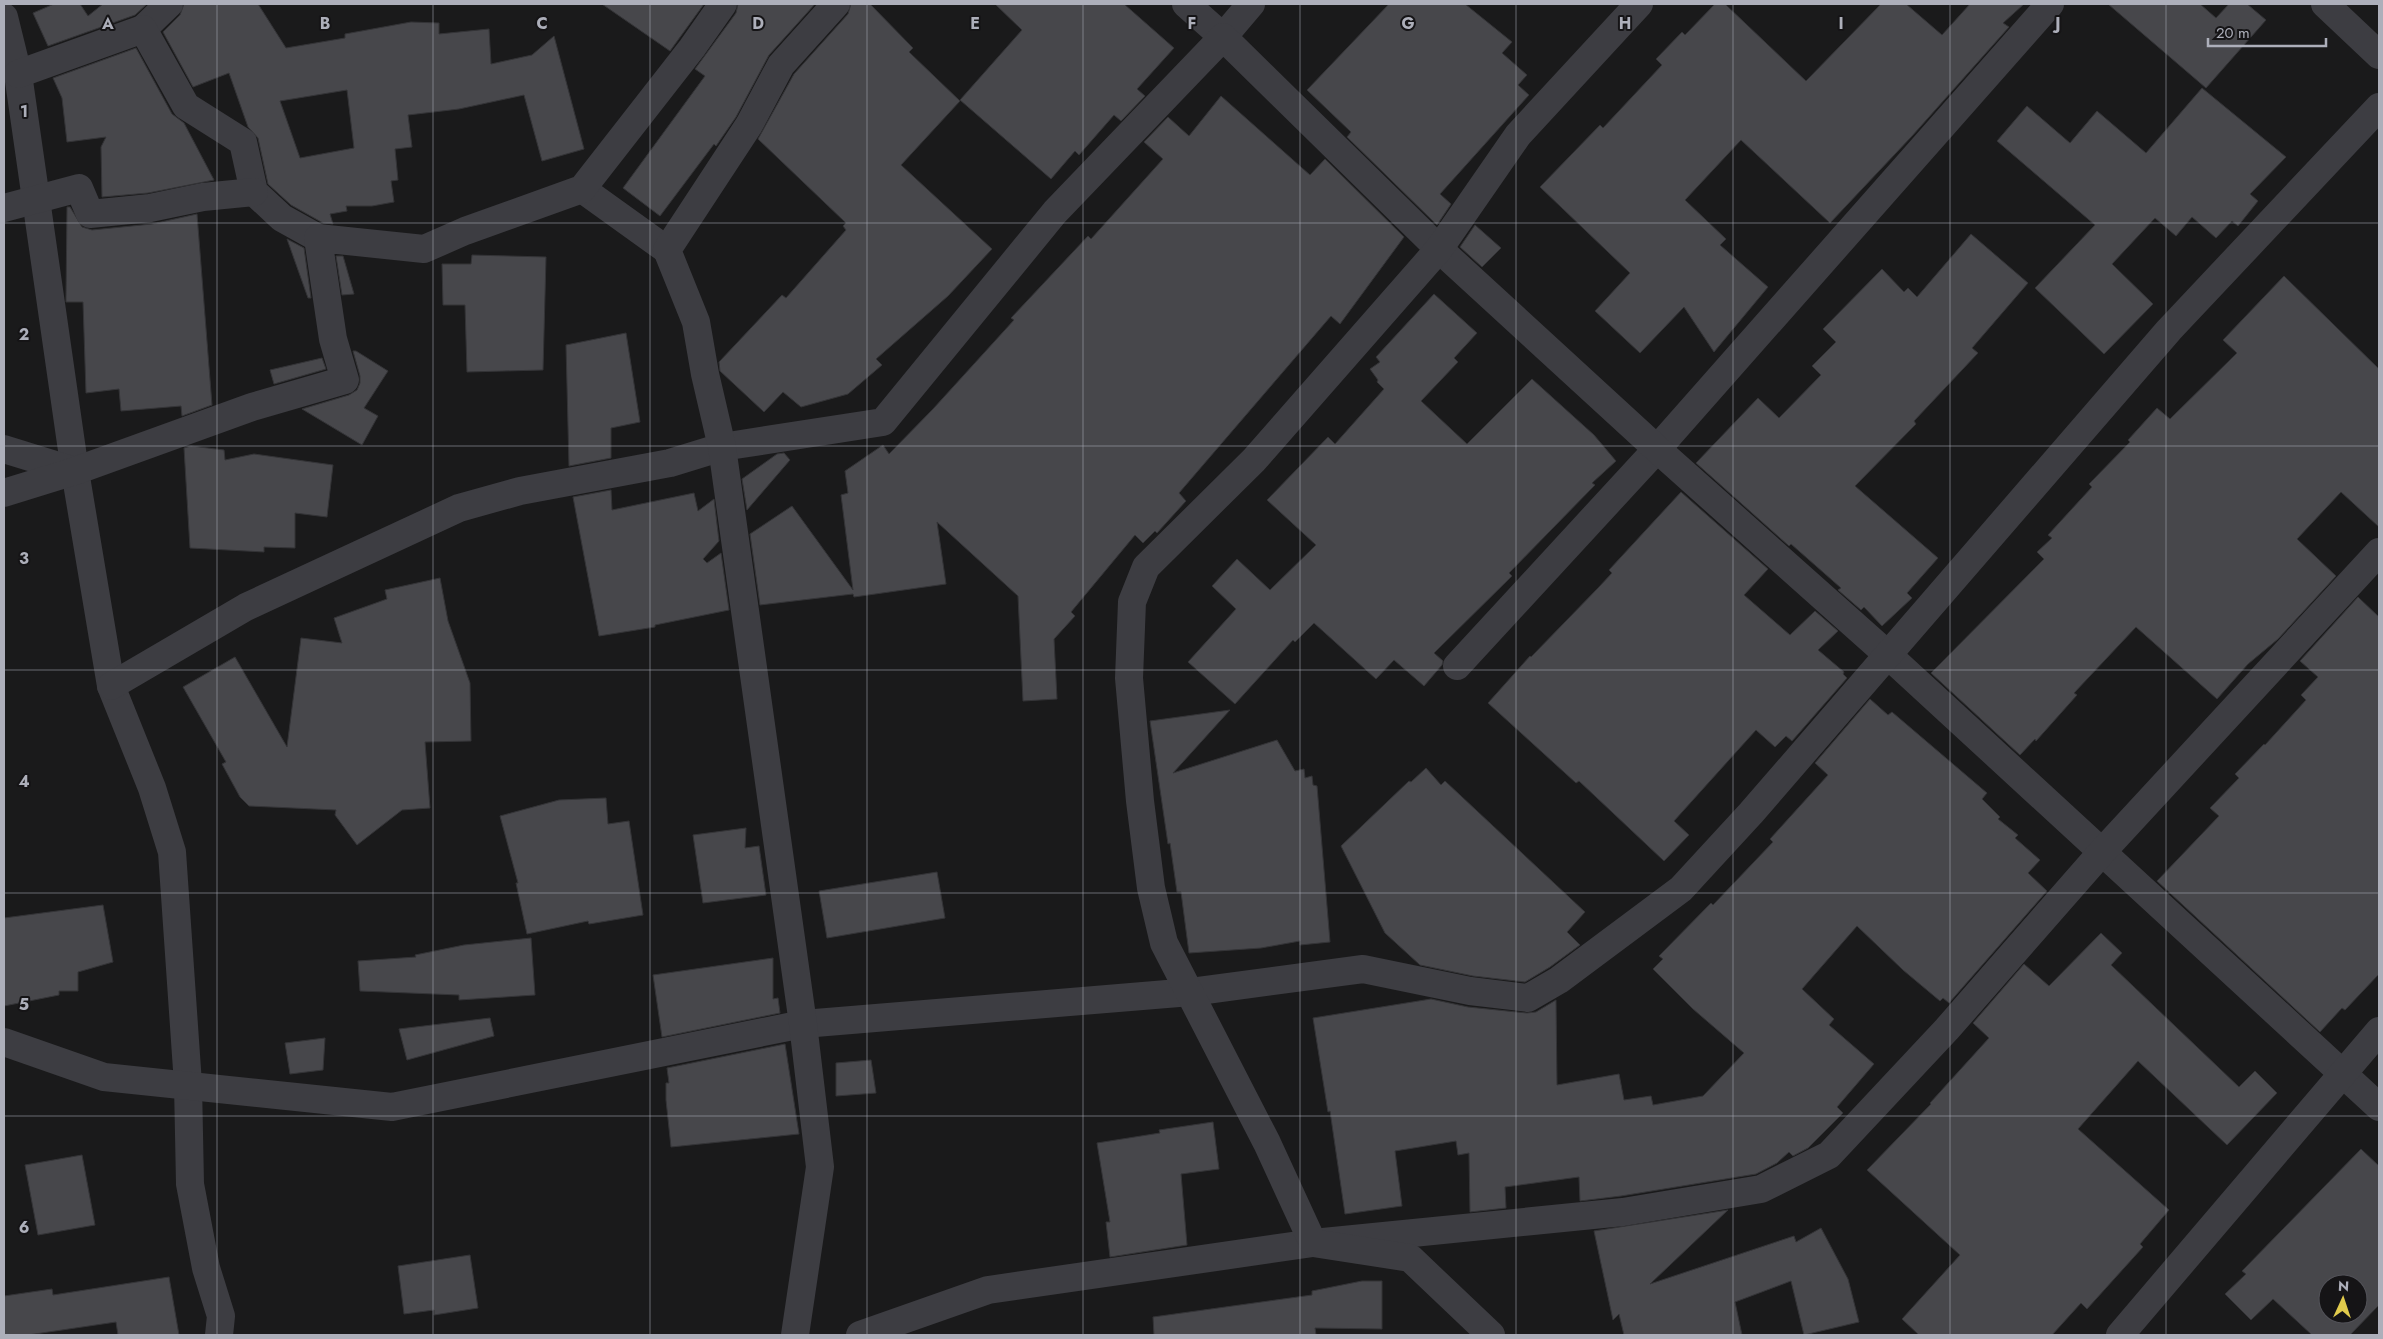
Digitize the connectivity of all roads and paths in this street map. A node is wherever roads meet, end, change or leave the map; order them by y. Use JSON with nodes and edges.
{"nodes":[{"id":1,"x":169,"y":4,"type":"edge"},
{"id":2,"x":723,"y":4,"type":"edge"},
{"id":3,"x":836,"y":4,"type":"edge"},
{"id":4,"x":1186,"y":4,"type":"edge"},
{"id":5,"x":1251,"y":4,"type":"edge"},
{"id":6,"x":1639,"y":4,"type":"edge"},
{"id":7,"x":2050,"y":4,"type":"edge"},
{"id":8,"x":2325,"y":4,"type":"edge"},
{"id":9,"x":9,"y":14,"type":"edge"},
{"id":10,"x":143,"y":29,"type":"junction"},
{"id":11,"x":1223,"y":37,"type":"junction"},
{"id":12,"x":2379,"y":55,"type":"edge"},
{"id":13,"x":18,"y":74,"type":"junction"},
{"id":14,"x":2379,"y":108,"type":"edge"},
{"id":15,"x":582,"y":189,"type":"junction"},
{"id":16,"x":254,"y":192,"type":"junction"},
{"id":17,"x":36,"y":200,"type":"junction"},
{"id":18,"x":4,"y":208,"type":"edge"},
{"id":19,"x":318,"y":238,"type":"junction"},
{"id":20,"x":1439,"y":249,"type":"junction"},
{"id":21,"x":667,"y":250,"type":"junction"},
{"id":22,"x":722,"y":447,"type":"junction"},
{"id":23,"x":4,"y":449,"type":"edge"},
{"id":24,"x":1657,"y":449,"type":"junction"},
{"id":25,"x":75,"y":471,"type":"junction"},
{"id":26,"x":4,"y":493,"type":"edge"},
{"id":27,"x":2379,"y":552,"type":"edge"},
{"id":28,"x":1888,"y":655,"type":"junction"},
{"id":29,"x":1457,"y":666,"type":"dead end"},
{"id":30,"x":111,"y":686,"type":"junction"},
{"id":31,"x":2101,"y":853,"type":"junction"},
{"id":32,"x":1191,"y":992,"type":"junction"},
{"id":33,"x":803,"y":1024,"type":"junction"},
{"id":34,"x":2379,"y":1031,"type":"edge"},
{"id":35,"x":4,"y":1042,"type":"edge"},
{"id":36,"x":2341,"y":1073,"type":"junction"},
{"id":37,"x":188,"y":1084,"type":"junction"},
{"id":38,"x":2379,"y":1108,"type":"edge"},
{"id":39,"x":1314,"y":1243,"type":"junction"},
{"id":40,"x":219,"y":1335,"type":"edge"},
{"id":41,"x":795,"y":1335,"type":"edge"},
{"id":42,"x":860,"y":1335,"type":"edge"},
{"id":43,"x":1492,"y":1335,"type":"edge"},
{"id":44,"x":2120,"y":1335,"type":"edge"}],
"edges":[{"from":1,"to":10,"type":"street"},
{"from":2,"to":15,"type":"street"},
{"from":3,"to":21,"type":"street"},
{"from":4,"to":11,"type":"street"},
{"from":5,"to":11,"type":"street"},
{"from":6,"to":20,"type":"street"},
{"from":7,"to":24,"type":"street"},
{"from":8,"to":12,"type":"street"},
{"from":9,"to":13,"type":"street"},
{"from":10,"to":13,"type":"street"},
{"from":10,"to":16,"type":"street"},
{"from":11,"to":20,"type":"street"},
{"from":11,"to":22,"type":"street"},
{"from":13,"to":17,"type":"street"},
{"from":14,"to":28,"type":"street"},
{"from":15,"to":19,"type":"street"},
{"from":15,"to":21,"type":"street"},
{"from":16,"to":17,"type":"street"},
{"from":16,"to":19,"type":"street"},
{"from":17,"to":18,"type":"street"},
{"from":17,"to":25,"type":"street"},
{"from":19,"to":25,"type":"street"},
{"from":20,"to":24,"type":"street"},
{"from":20,"to":32,"type":"street"},
{"from":21,"to":22,"type":"street"},
{"from":22,"to":30,"type":"street"},
{"from":22,"to":33,"type":"street"},
{"from":23,"to":25,"type":"street"},
{"from":24,"to":28,"type":"street"},
{"from":24,"to":29,"type":"street"},
{"from":25,"to":26,"type":"street"},
{"from":25,"to":30,"type":"street"},
{"from":27,"to":31,"type":"street"},
{"from":28,"to":31,"type":"street"},
{"from":28,"to":32,"type":"street"},
{"from":30,"to":37,"type":"street"},
{"from":31,"to":36,"type":"street"},
{"from":31,"to":39,"type":"street"},
{"from":32,"to":33,"type":"street"},
{"from":32,"to":39,"type":"street"},
{"from":33,"to":37,"type":"street"},
{"from":33,"to":41,"type":"street"},
{"from":34,"to":36,"type":"street"},
{"from":35,"to":37,"type":"street"},
{"from":36,"to":38,"type":"street"},
{"from":36,"to":44,"type":"street"},
{"from":37,"to":40,"type":"street"},
{"from":39,"to":42,"type":"street"},
{"from":39,"to":43,"type":"street"}]}
